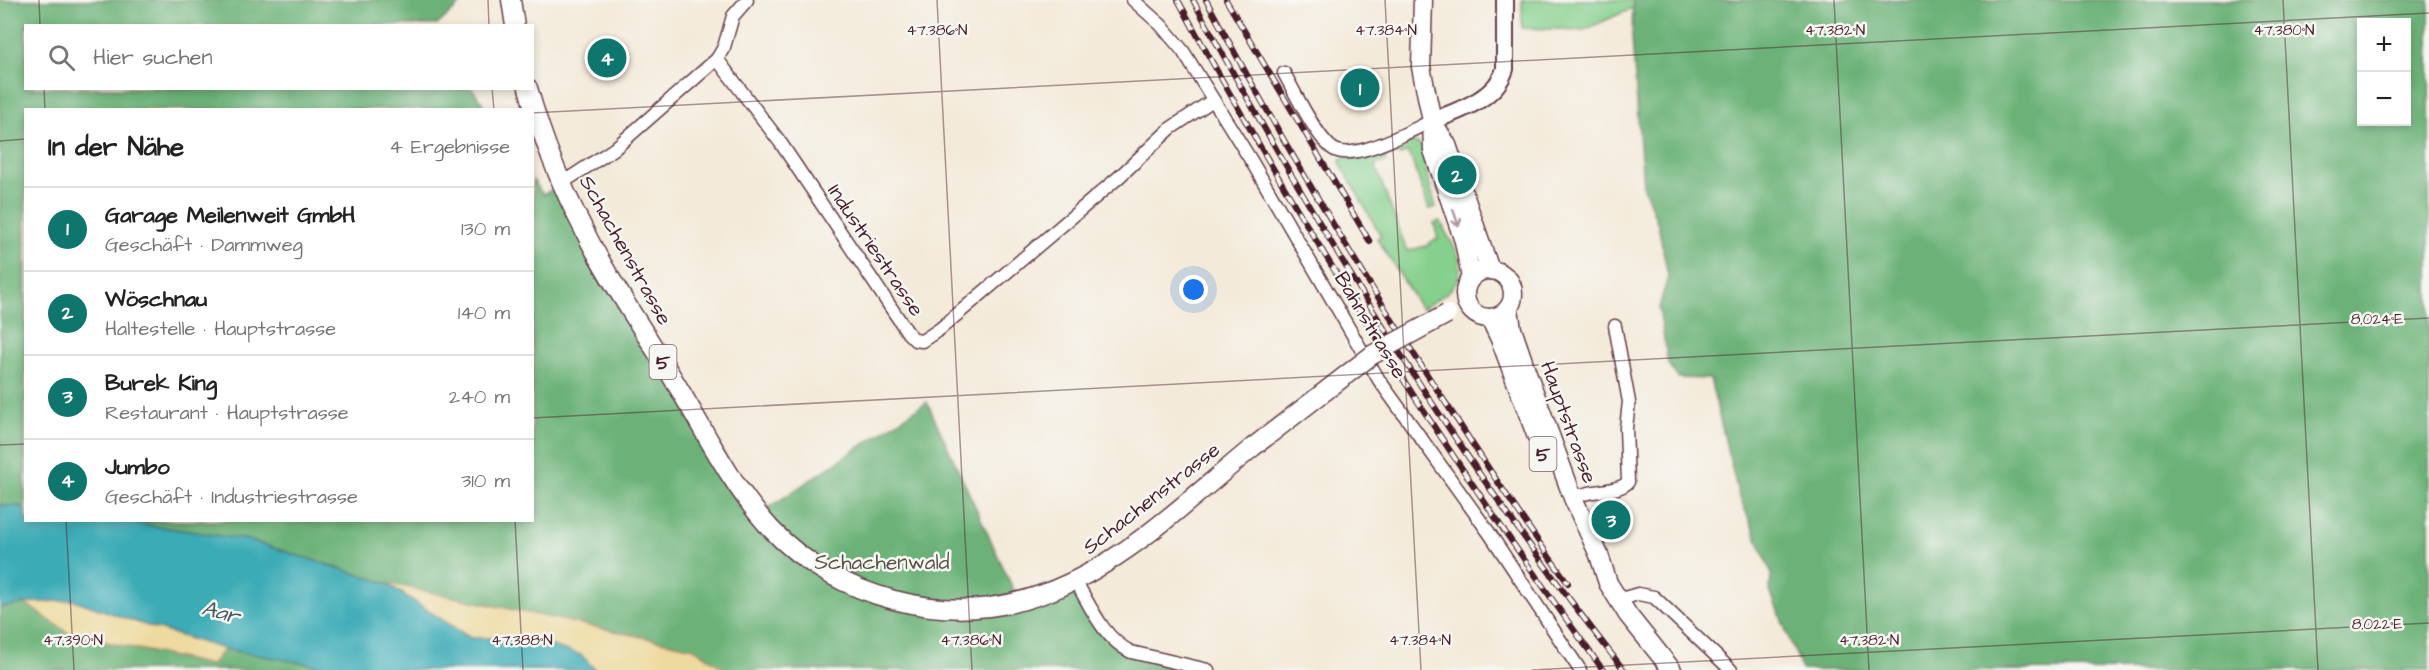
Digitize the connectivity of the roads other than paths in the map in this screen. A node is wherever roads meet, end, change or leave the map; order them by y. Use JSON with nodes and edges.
{"nodes":[{"id":1,"x":512,"y":0,"type":"edge"},
{"id":2,"x":747,"y":0,"type":"edge"},
{"id":3,"x":1133,"y":0,"type":"edge"},
{"id":4,"x":1423,"y":0,"type":"edge"},
{"id":5,"x":1505,"y":0,"type":"edge"},
{"id":6,"x":515,"y":24,"type":"edge"},
{"id":7,"x":717,"y":59,"type":"junction"},
{"id":8,"x":1284,"y":73,"type":"dead end"},
{"id":9,"x":529,"y":90,"type":"edge"},
{"id":10,"x":1213,"y":100,"type":"junction"},
{"id":11,"x":1432,"y":121,"type":"junction"},
{"id":12,"x":562,"y":183,"type":"junction"},
{"id":13,"x":1490,"y":270,"type":"junction"},
{"id":14,"x":1471,"y":278,"type":"junction"},
{"id":15,"x":1467,"y":304,"type":"junction"},
{"id":16,"x":1509,"y":309,"type":"junction"},
{"id":17,"x":1490,"y":318,"type":"junction"},
{"id":18,"x":1615,"y":326,"type":"dead end"},
{"id":19,"x":1573,"y":498,"type":"junction"},
{"id":20,"x":1076,"y":582,"type":"junction"},
{"id":21,"x":1608,"y":583,"type":"junction"},
{"id":22,"x":1618,"y":600,"type":"junction"},
{"id":23,"x":1208,"y":670,"type":"edge"},
{"id":24,"x":1580,"y":670,"type":"edge"},
{"id":25,"x":1672,"y":670,"type":"edge"},
{"id":26,"x":1731,"y":670,"type":"edge"}],
"edges":[{"from":1,"to":6,"type":"main road"},
{"from":2,"to":7,"type":"street"},
{"from":3,"to":10,"type":"street","name":"Bahnstrasse"},
{"from":4,"to":11,"type":"main road"},
{"from":5,"to":11,"type":"street"},
{"from":7,"to":10,"type":"street","name":"Industriestrasse"},
{"from":7,"to":12,"type":"street"},
{"from":8,"to":11,"type":"street"},
{"from":9,"to":12,"type":"main road","name":"Schachenstrasse","number":"5"},
{"from":10,"to":24,"type":"street","name":"Bahnstrasse"},
{"from":11,"to":13,"type":"main road"},
{"from":11,"to":14,"type":"main road","one_way":true},
{"from":12,"to":20,"type":"main road","name":"Schachenstrasse","number":"5"},
{"from":13,"to":14,"type":"main road"},
{"from":13,"to":16,"type":"main road"},
{"from":14,"to":15,"type":"main road"},
{"from":15,"to":17,"type":"main road"},
{"from":15,"to":20,"type":"main road","name":"Schachenstrasse","number":"5","bridge":true},
{"from":16,"to":17,"type":"main road"},
{"from":16,"to":19,"type":"main road","name":"Hauptstrasse","number":"5"},
{"from":17,"to":21,"type":"main road","name":"Hauptstrasse","number":"5"},
{"from":18,"to":19,"type":"street"},
{"from":19,"to":21,"type":"main road","name":"Hauptstrasse","number":"5"},
{"from":20,"to":23,"type":"street"},
{"from":21,"to":22,"type":"main road","name":"Hauptstrasse","number":"5"},
{"from":22,"to":25,"type":"main road","name":"Hauptstrasse","number":"5"},
{"from":22,"to":26,"type":"street"}]}
